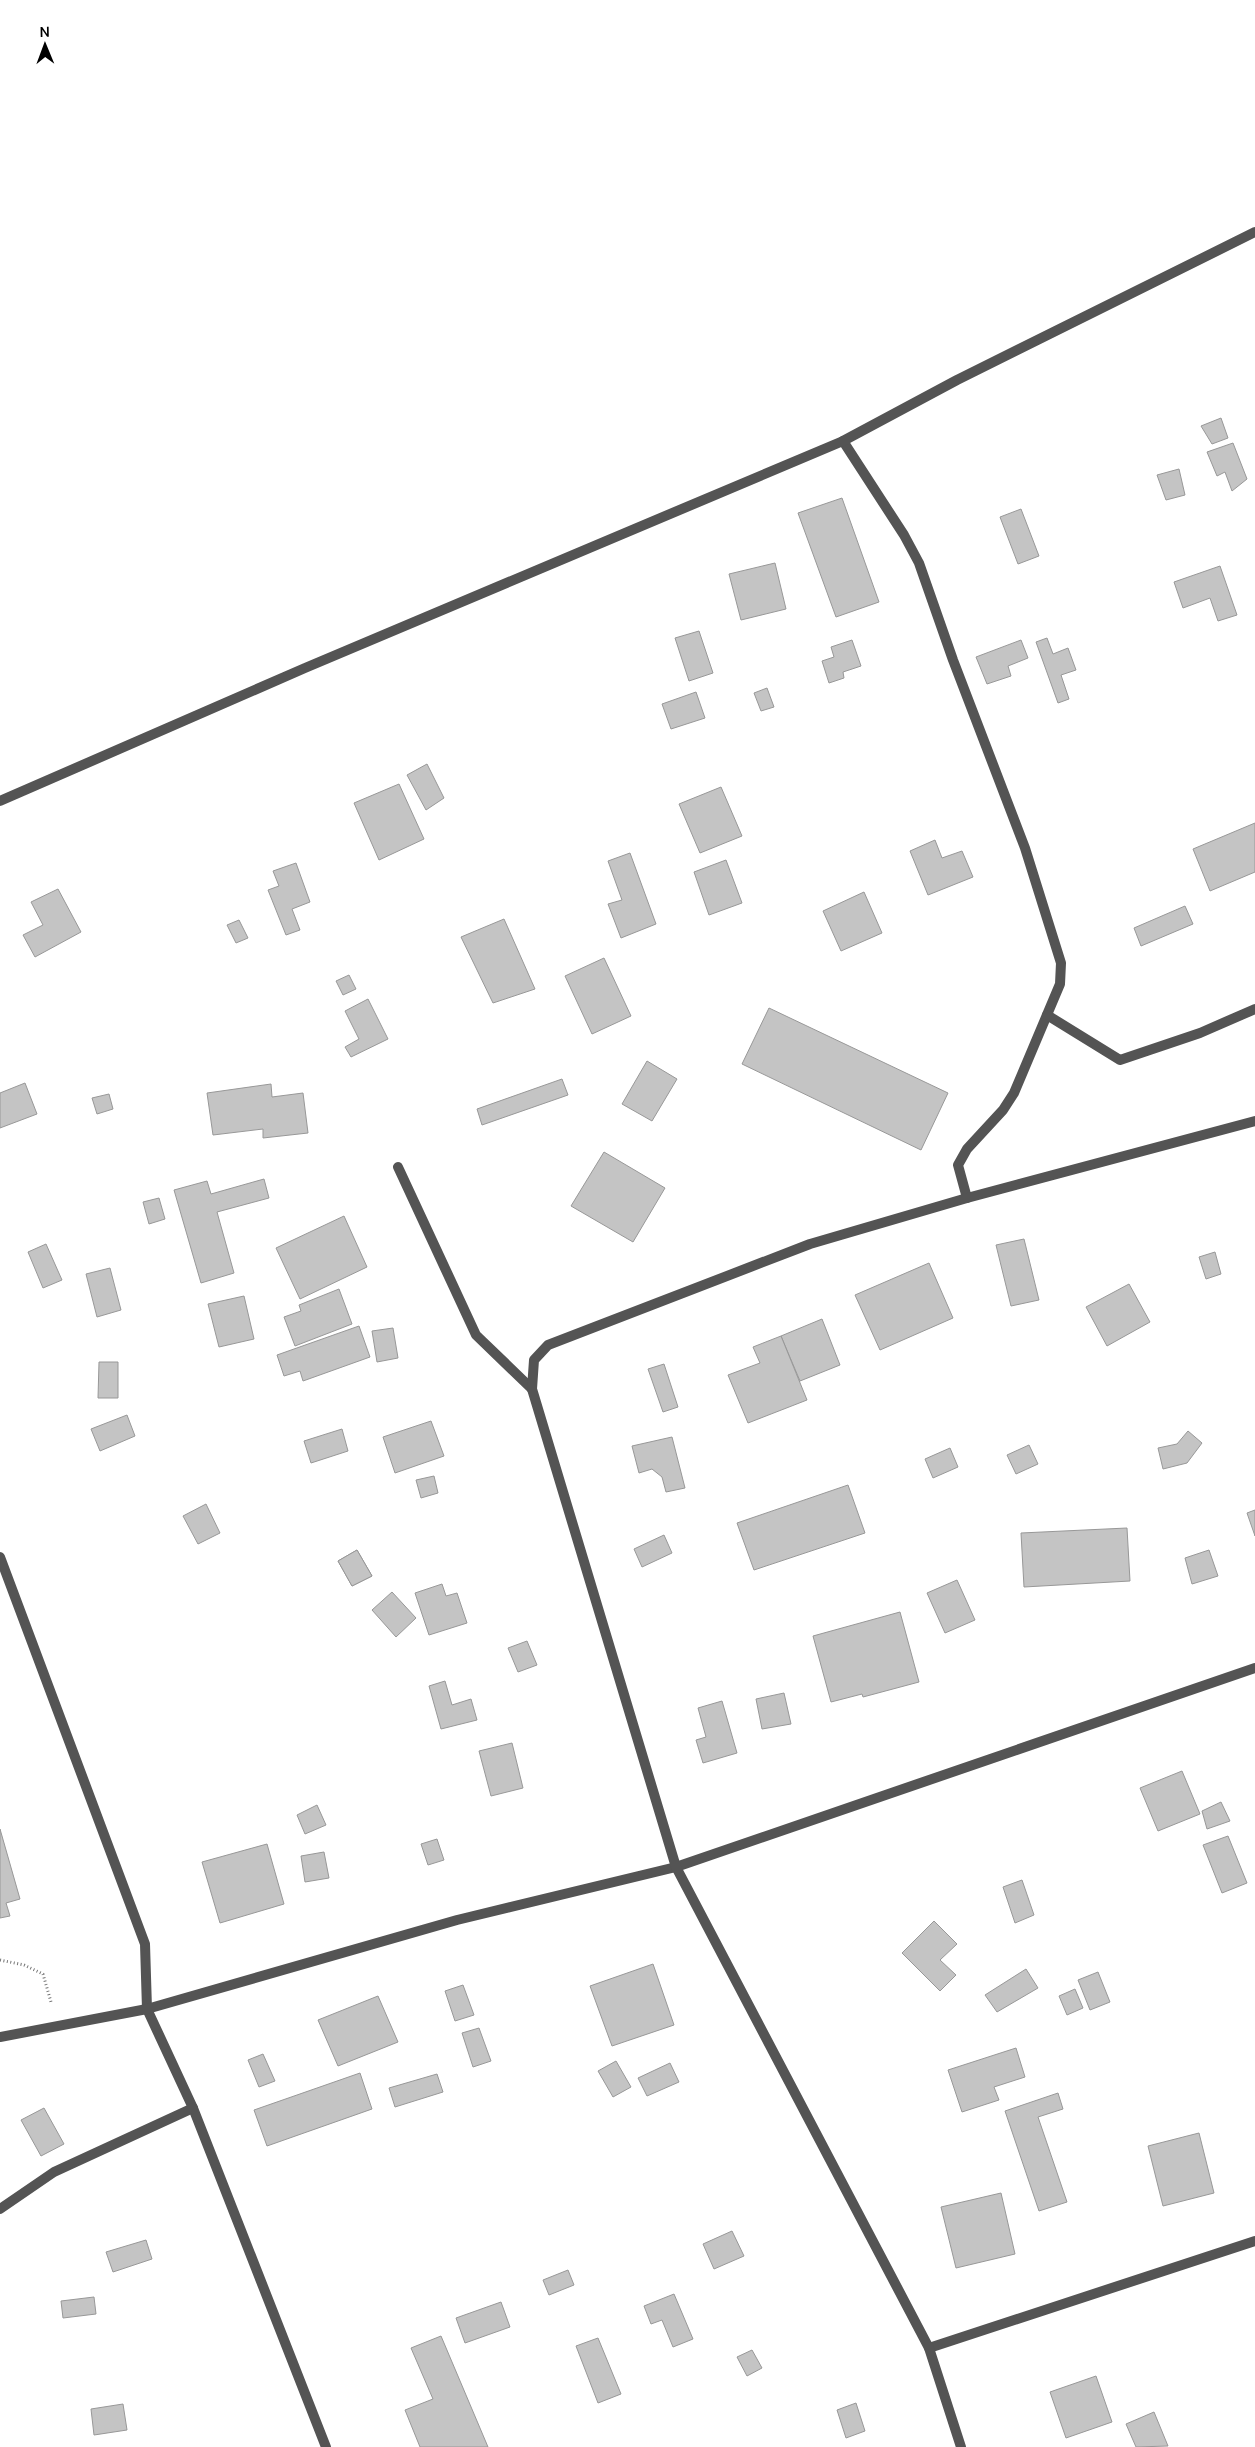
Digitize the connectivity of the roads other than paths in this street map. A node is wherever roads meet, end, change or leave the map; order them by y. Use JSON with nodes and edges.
{"nodes":[{"id":1,"x":1255,"y":232,"type":"edge"},
{"id":2,"x":843,"y":440,"type":"junction"},
{"id":3,"x":0,"y":801,"type":"edge"},
{"id":4,"x":1255,"y":1009,"type":"edge"},
{"id":5,"x":1047,"y":1015,"type":"junction"},
{"id":6,"x":1255,"y":1121,"type":"edge"},
{"id":7,"x":398,"y":1167,"type":"dead end"},
{"id":8,"x":967,"y":1198,"type":"junction"},
{"id":9,"x":532,"y":1389,"type":"junction"},
{"id":10,"x":0,"y":1557,"type":"edge"},
{"id":11,"x":1255,"y":1668,"type":"edge"},
{"id":12,"x":676,"y":1867,"type":"junction"},
{"id":13,"x":147,"y":2009,"type":"junction"},
{"id":14,"x":0,"y":2037,"type":"edge"},
{"id":15,"x":194,"y":2108,"type":"junction"},
{"id":16,"x":0,"y":2209,"type":"edge"},
{"id":17,"x":1255,"y":2241,"type":"edge"},
{"id":18,"x":929,"y":2348,"type":"junction"},
{"id":19,"x":326,"y":2447,"type":"edge"},
{"id":20,"x":961,"y":2447,"type":"edge"}],
"edges":[{"from":1,"to":2,"type":"street"},
{"from":2,"to":3,"type":"street"},
{"from":2,"to":5,"type":"street"},
{"from":4,"to":5,"type":"street"},
{"from":5,"to":8,"type":"street"},
{"from":6,"to":8,"type":"street"},
{"from":7,"to":9,"type":"street"},
{"from":8,"to":9,"type":"street"},
{"from":9,"to":12,"type":"street"},
{"from":10,"to":13,"type":"street"},
{"from":11,"to":12,"type":"street"},
{"from":12,"to":13,"type":"street"},
{"from":12,"to":18,"type":"street"},
{"from":13,"to":14,"type":"street"},
{"from":13,"to":15,"type":"street"},
{"from":15,"to":16,"type":"street"},
{"from":15,"to":19,"type":"street"},
{"from":17,"to":18,"type":"street"},
{"from":18,"to":20,"type":"street"}]}
